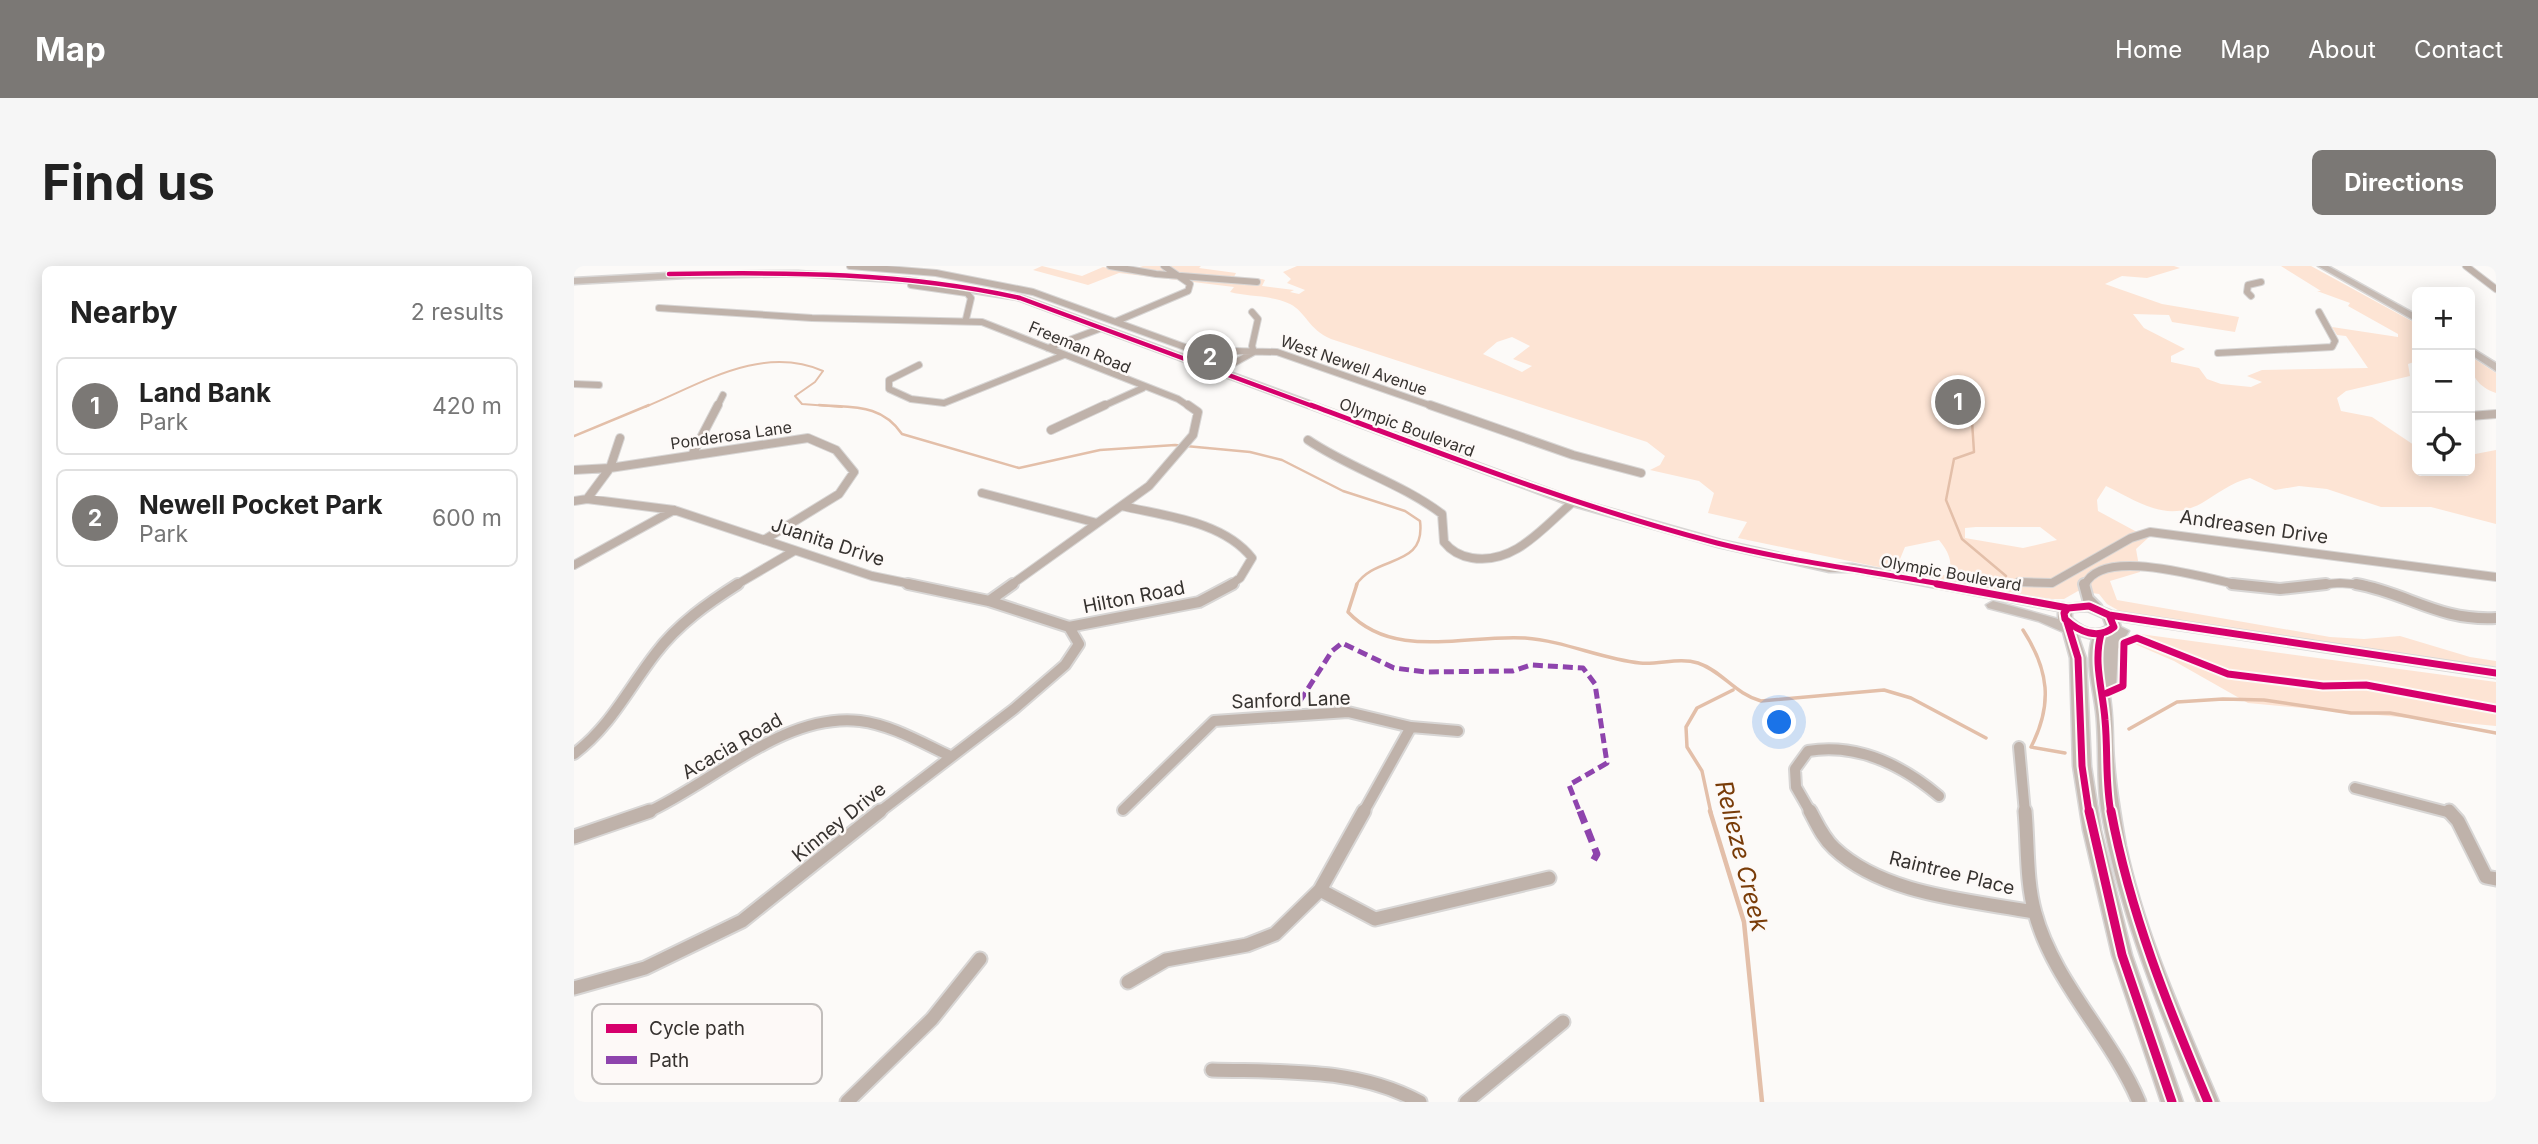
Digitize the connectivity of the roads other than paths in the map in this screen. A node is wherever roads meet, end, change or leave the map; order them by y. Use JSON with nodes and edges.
{"nodes":[{"id":1,"x":850,"y":266,"type":"edge"},
{"id":2,"x":950,"y":266,"type":"edge"},
{"id":3,"x":1110,"y":266,"type":"edge"},
{"id":4,"x":1164,"y":266,"type":"edge"},
{"id":5,"x":2322,"y":266,"type":"edge"},
{"id":6,"x":2466,"y":266,"type":"edge"},
{"id":7,"x":621,"y":267,"type":"edge"},
{"id":8,"x":936,"y":273,"type":"junction"},
{"id":9,"x":742,"y":274,"type":"junction"},
{"id":10,"x":646,"y":275,"type":"junction"},
{"id":11,"x":1181,"y":277,"type":"junction"},
{"id":12,"x":1257,"y":282,"type":"dead end"},
{"id":13,"x":2261,"y":282,"type":"dead end"},
{"id":14,"x":577,"y":283,"type":"edge"},
{"id":15,"x":911,"y":285,"type":"dead end"},
{"id":16,"x":2496,"y":289,"type":"edge"},
{"id":17,"x":2251,"y":296,"type":"dead end"},
{"id":18,"x":659,"y":308,"type":"dead end"},
{"id":19,"x":1252,"y":312,"type":"dead end"},
{"id":20,"x":2319,"y":312,"type":"dead end"},
{"id":21,"x":2412,"y":316,"type":"edge"},
{"id":22,"x":966,"y":319,"type":"junction"},
{"id":23,"x":1117,"y":321,"type":"junction"},
{"id":24,"x":1099,"y":329,"type":"junction"},
{"id":25,"x":1048,"y":348,"type":"junction"},
{"id":26,"x":1254,"y":352,"type":"junction"},
{"id":27,"x":2475,"y":353,"type":"edge"},
{"id":28,"x":2218,"y":354,"type":"dead end"},
{"id":29,"x":1064,"y":355,"type":"junction"},
{"id":30,"x":919,"y":365,"type":"dead end"},
{"id":31,"x":2496,"y":368,"type":"edge"},
{"id":32,"x":1218,"y":372,"type":"junction"},
{"id":33,"x":574,"y":384,"type":"edge"},
{"id":34,"x":600,"y":385,"type":"dead end"},
{"id":35,"x":1143,"y":388,"type":"junction"},
{"id":36,"x":723,"y":395,"type":"dead end"},
{"id":37,"x":2496,"y":414,"type":"edge"},
{"id":38,"x":2475,"y":416,"type":"edge"},
{"id":39,"x":1051,"y":430,"type":"dead end"},
{"id":40,"x":620,"y":438,"type":"dead end"},
{"id":41,"x":1308,"y":440,"type":"dead end"},
{"id":42,"x":693,"y":453,"type":"junction"},
{"id":43,"x":610,"y":468,"type":"junction"},
{"id":44,"x":574,"y":470,"type":"edge"},
{"id":45,"x":1641,"y":473,"type":"dead end"},
{"id":46,"x":982,"y":493,"type":"dead end"},
{"id":47,"x":587,"y":499,"type":"junction"},
{"id":48,"x":574,"y":501,"type":"edge"},
{"id":49,"x":1573,"y":502,"type":"junction"},
{"id":50,"x":1122,"y":506,"type":"junction"},
{"id":51,"x":674,"y":510,"type":"junction"},
{"id":52,"x":1097,"y":523,"type":"junction"},
{"id":53,"x":764,"y":540,"type":"junction"},
{"id":54,"x":794,"y":551,"type":"junction"},
{"id":55,"x":574,"y":565,"type":"edge"},
{"id":56,"x":1829,"y":568,"type":"junction"},
{"id":57,"x":2496,"y":577,"type":"edge"},
{"id":58,"x":2019,"y":582,"type":"dead end"},
{"id":59,"x":989,"y":601,"type":"junction"},
{"id":60,"x":2080,"y":613,"type":"junction"},
{"id":61,"x":2496,"y":618,"type":"edge"},
{"id":62,"x":1069,"y":627,"type":"junction"},
{"id":63,"x":2111,"y":632,"type":"junction"},
{"id":64,"x":2304,"y":647,"type":"junction"},
{"id":65,"x":2496,"y":673,"type":"edge"},
{"id":66,"x":1410,"y":727,"type":"junction"},
{"id":67,"x":1458,"y":732,"type":"dead end"},
{"id":68,"x":2019,"y":747,"type":"dead end"},
{"id":69,"x":574,"y":754,"type":"edge"},
{"id":70,"x":950,"y":756,"type":"junction"},
{"id":71,"x":2355,"y":788,"type":"dead end"},
{"id":72,"x":1939,"y":796,"type":"dead end"},
{"id":73,"x":1123,"y":810,"type":"dead end"},
{"id":74,"x":574,"y":837,"type":"edge"},
{"id":75,"x":1549,"y":878,"type":"dead end"},
{"id":76,"x":2491,"y":878,"type":"edge"},
{"id":77,"x":1320,"y":890,"type":"junction"},
{"id":78,"x":2034,"y":912,"type":"junction"},
{"id":79,"x":980,"y":959,"type":"dead end"},
{"id":80,"x":1128,"y":982,"type":"dead end"},
{"id":81,"x":574,"y":988,"type":"edge"},
{"id":82,"x":1563,"y":1022,"type":"dead end"},
{"id":83,"x":1212,"y":1070,"type":"dead end"},
{"id":84,"x":847,"y":1102,"type":"edge"},
{"id":85,"x":1420,"y":1102,"type":"edge"},
{"id":86,"x":1466,"y":1102,"type":"edge"},
{"id":87,"x":2139,"y":1102,"type":"edge"},
{"id":88,"x":2172,"y":1102,"type":"edge"},
{"id":89,"x":2208,"y":1102,"type":"edge"}],
"edges":[{"from":1,"to":8,"type":"street","name":"West Newell Avenue"},
{"from":2,"to":8,"type":"street"},
{"from":3,"to":11,"type":"street"},
{"from":4,"to":11,"type":"street"},
{"from":5,"to":21,"type":"main road"},
{"from":6,"to":16,"type":"street"},
{"from":7,"to":10,"type":"main road"},
{"from":7,"to":14,"type":"main road"},
{"from":8,"to":23,"type":"street","name":"West Newell Avenue"},
{"from":9,"to":10,"type":"main road","name":"Olympic Boulevard"},
{"from":9,"to":14,"type":"main road","name":"Olympic Boulevard"},
{"from":9,"to":24,"type":"main road","name":"Olympic Boulevard"},
{"from":10,"to":14,"type":"main road","name":"Olympic Boulevard"},
{"from":11,"to":12,"type":"street"},
{"from":11,"to":23,"type":"street"},
{"from":13,"to":17,"type":"street"},
{"from":15,"to":22,"type":"street"},
{"from":18,"to":22,"type":"street","name":"Freeman Road"},
{"from":19,"to":26,"type":"street"},
{"from":20,"to":28,"type":"street"},
{"from":22,"to":25,"type":"street","name":"Freeman Road"},
{"from":23,"to":26,"type":"street","name":"West Newell Avenue"},
{"from":24,"to":25,"type":"street"},
{"from":24,"to":32,"type":"main road","name":"Olympic Boulevard"},
{"from":25,"to":29,"type":"street","name":"Freeman Road"},
{"from":26,"to":32,"type":"street"},
{"from":26,"to":45,"type":"street","name":"West Newell Avenue"},
{"from":27,"to":31,"type":"main road"},
{"from":29,"to":30,"type":"street"},
{"from":29,"to":35,"type":"street","name":"Freeman Road"},
{"from":32,"to":49,"type":"main road","name":"Olympic Boulevard"},
{"from":33,"to":34,"type":"street"},
{"from":35,"to":39,"type":"street"},
{"from":35,"to":50,"type":"street","name":"Freeman Road"},
{"from":36,"to":42,"type":"street"},
{"from":37,"to":38,"type":"street"},
{"from":40,"to":43,"type":"street"},
{"from":41,"to":49,"type":"street"},
{"from":42,"to":43,"type":"street","name":"Ponderosa Lane"},
{"from":42,"to":53,"type":"street","name":"Ponderosa Lane"},
{"from":43,"to":44,"type":"street","name":"Ponderosa Lane"},
{"from":43,"to":47,"type":"street"},
{"from":46,"to":52,"type":"street"},
{"from":47,"to":48,"type":"street","name":"Juanita Drive"},
{"from":47,"to":51,"type":"street","name":"Juanita Drive"},
{"from":49,"to":56,"type":"main road","name":"Olympic Boulevard"},
{"from":50,"to":52,"type":"street","name":"Freeman Road"},
{"from":50,"to":62,"type":"street","name":"Hilton Road"},
{"from":51,"to":53,"type":"street","name":"Juanita Drive"},
{"from":51,"to":55,"type":"street"},
{"from":52,"to":59,"type":"street","name":"Freeman Road"},
{"from":53,"to":54,"type":"street","name":"Juanita Drive"},
{"from":54,"to":59,"type":"street","name":"Juanita Drive"},
{"from":54,"to":69,"type":"street"},
{"from":56,"to":60,"type":"main road","name":"Olympic Boulevard"},
{"from":56,"to":60,"type":"main road","name":"Olympic Boulevard"},
{"from":57,"to":58,"type":"street","name":"Andreasen Drive"},
{"from":59,"to":62,"type":"street","name":"Juanita Drive"},
{"from":60,"to":61,"type":"street"},
{"from":60,"to":63,"type":"main road"},
{"from":60,"to":63,"type":"main road","name":"Olympic Boulevard"},
{"from":60,"to":64,"type":"main road","name":"Olympic Boulevard"},
{"from":60,"to":88,"type":"main road"},
{"from":62,"to":70,"type":"street","name":"Kinney Drive"},
{"from":63,"to":64,"type":"main road","name":"Olympic Boulevard"},
{"from":63,"to":89,"type":"main road"},
{"from":64,"to":65,"type":"main road","name":"Olympic Boulevard"},
{"from":66,"to":67,"type":"street","name":"Sanford Lane"},
{"from":66,"to":73,"type":"street","name":"Sanford Lane"},
{"from":66,"to":77,"type":"street"},
{"from":68,"to":78,"type":"street"},
{"from":70,"to":74,"type":"street","name":"Acacia Road"},
{"from":70,"to":81,"type":"street","name":"Kinney Drive"},
{"from":71,"to":76,"type":"street"},
{"from":72,"to":78,"type":"street","name":"Raintree Place"},
{"from":75,"to":77,"type":"street"},
{"from":77,"to":80,"type":"street"},
{"from":78,"to":87,"type":"street"},
{"from":79,"to":84,"type":"street"},
{"from":82,"to":86,"type":"street"},
{"from":83,"to":85,"type":"street"}]}
